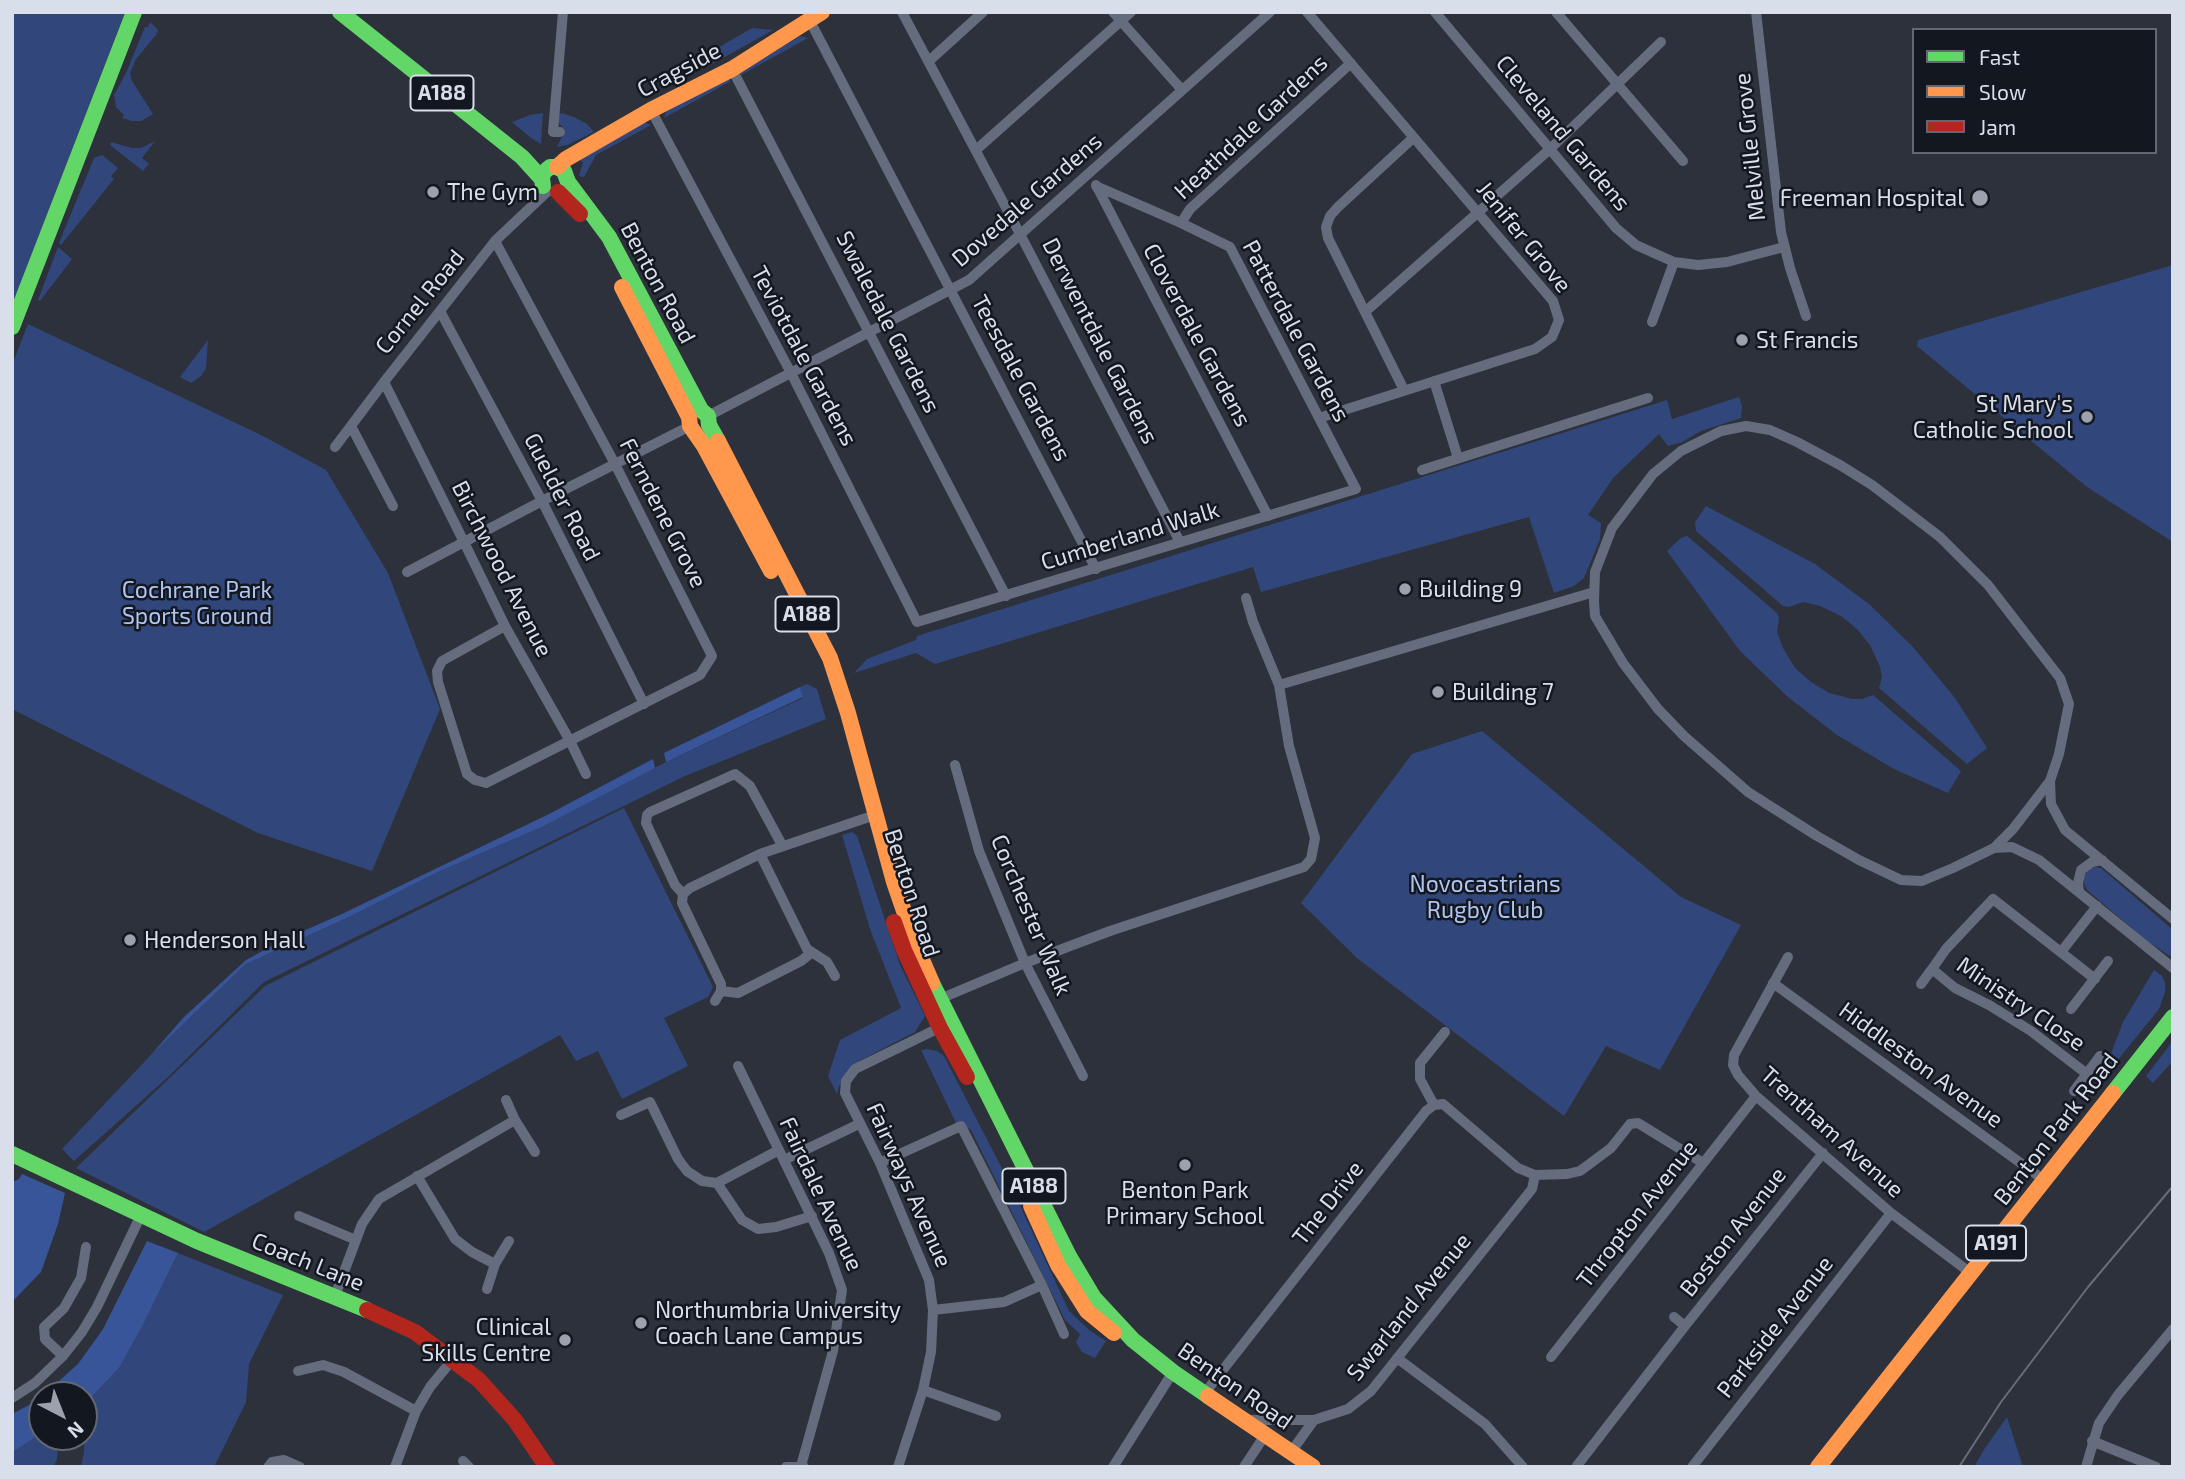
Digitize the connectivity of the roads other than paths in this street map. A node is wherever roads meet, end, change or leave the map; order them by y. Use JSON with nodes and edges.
{"nodes":[{"id":1,"x":134,"y":12,"type":"edge"},
{"id":2,"x":340,"y":12,"type":"edge"},
{"id":3,"x":358,"y":12,"type":"edge"},
{"id":4,"x":563,"y":12,"type":"edge"},
{"id":5,"x":902,"y":12,"type":"edge"},
{"id":6,"x":983,"y":12,"type":"edge"},
{"id":7,"x":1113,"y":12,"type":"edge"},
{"id":8,"x":1131,"y":12,"type":"edge"},
{"id":9,"x":1270,"y":12,"type":"edge"},
{"id":10,"x":1307,"y":12,"type":"edge"},
{"id":11,"x":1435,"y":12,"type":"edge"},
{"id":12,"x":1556,"y":12,"type":"edge"},
{"id":13,"x":1756,"y":12,"type":"edge"},
{"id":14,"x":816,"y":17,"type":"edge"},
{"id":15,"x":1121,"y":22,"type":"junction"},
{"id":16,"x":1661,"y":42,"type":"dead end"},
{"id":17,"x":929,"y":61,"type":"junction"},
{"id":18,"x":1351,"y":64,"type":"junction"},
{"id":19,"x":732,"y":69,"type":"junction"},
{"id":20,"x":1617,"y":84,"type":"junction"},
{"id":21,"x":1182,"y":90,"type":"junction"},
{"id":22,"x":651,"y":110,"type":"junction"},
{"id":23,"x":560,"y":132,"type":"dead end"},
{"id":24,"x":1413,"y":138,"type":"junction"},
{"id":25,"x":1550,"y":149,"type":"junction"},
{"id":26,"x":976,"y":150,"type":"junction"},
{"id":27,"x":1683,"y":161,"type":"dead end"},
{"id":28,"x":1090,"y":173,"type":"junction"},
{"id":29,"x":554,"y":180,"type":"junction"},
{"id":30,"x":1096,"y":186,"type":"junction"},
{"id":31,"x":1479,"y":212,"type":"junction"},
{"id":32,"x":1181,"y":223,"type":"junction"},
{"id":33,"x":1020,"y":234,"type":"junction"},
{"id":34,"x":495,"y":241,"type":"junction"},
{"id":35,"x":1784,"y":247,"type":"junction"},
{"id":36,"x":1674,"y":262,"type":"junction"},
{"id":37,"x":951,"y":290,"type":"junction"},
{"id":38,"x":440,"y":311,"type":"junction"},
{"id":39,"x":1366,"y":311,"type":"junction"},
{"id":40,"x":1806,"y":316,"type":"dead end"},
{"id":41,"x":1652,"y":322,"type":"dead end"},
{"id":42,"x":12,"y":327,"type":"edge"},
{"id":43,"x":869,"y":331,"type":"junction"},
{"id":44,"x":791,"y":373,"type":"junction"},
{"id":45,"x":1434,"y":381,"type":"junction"},
{"id":46,"x":384,"y":382,"type":"junction"},
{"id":47,"x":1404,"y":390,"type":"junction"},
{"id":48,"x":1648,"y":398,"type":"dead end"},
{"id":49,"x":1320,"y":418,"type":"junction"},
{"id":50,"x":699,"y":421,"type":"junction"},
{"id":51,"x":351,"y":426,"type":"junction"},
{"id":52,"x":335,"y":447,"type":"dead end"},
{"id":53,"x":1458,"y":458,"type":"junction"},
{"id":54,"x":615,"y":464,"type":"junction"},
{"id":55,"x":1422,"y":470,"type":"dead end"},
{"id":56,"x":1356,"y":489,"type":"joint"},
{"id":57,"x":541,"y":501,"type":"junction"},
{"id":58,"x":393,"y":506,"type":"dead end"},
{"id":59,"x":1268,"y":516,"type":"junction"},
{"id":60,"x":464,"y":542,"type":"junction"},
{"id":61,"x":1180,"y":542,"type":"junction"},
{"id":62,"x":1096,"y":569,"type":"junction"},
{"id":63,"x":407,"y":572,"type":"dead end"},
{"id":64,"x":1594,"y":592,"type":"junction"},
{"id":65,"x":1006,"y":596,"type":"junction"},
{"id":66,"x":1246,"y":598,"type":"dead end"},
{"id":67,"x":917,"y":622,"type":"joint"},
{"id":68,"x":505,"y":626,"type":"junction"},
{"id":69,"x":1279,"y":685,"type":"junction"},
{"id":70,"x":644,"y":704,"type":"junction"},
{"id":71,"x":570,"y":741,"type":"junction"},
{"id":72,"x":955,"y":765,"type":"dead end"},
{"id":73,"x":586,"y":774,"type":"dead end"},
{"id":74,"x":2050,"y":781,"type":"junction"},
{"id":75,"x":869,"y":817,"type":"junction"},
{"id":76,"x":782,"y":845,"type":"junction"},
{"id":77,"x":1994,"y":848,"type":"junction"},
{"id":78,"x":761,"y":853,"type":"junction"},
{"id":79,"x":2102,"y":860,"type":"junction"},
{"id":80,"x":2079,"y":892,"type":"junction"},
{"id":81,"x":684,"y":894,"type":"junction"},
{"id":82,"x":2097,"y":906,"type":"junction"},
{"id":83,"x":2173,"y":919,"type":"edge"},
{"id":84,"x":811,"y":953,"type":"junction"},
{"id":85,"x":2061,"y":953,"type":"junction"},
{"id":86,"x":1788,"y":957,"type":"dead end"},
{"id":87,"x":2161,"y":958,"type":"junction"},
{"id":88,"x":2108,"y":961,"type":"dead end"},
{"id":89,"x":1025,"y":963,"type":"junction"},
{"id":90,"x":2173,"y":968,"type":"edge"},
{"id":91,"x":1932,"y":969,"type":"junction"},
{"id":92,"x":2173,"y":974,"type":"edge"},
{"id":93,"x":835,"y":976,"type":"dead end"},
{"id":94,"x":2095,"y":979,"type":"junction"},
{"id":95,"x":1773,"y":983,"type":"junction"},
{"id":96,"x":1921,"y":984,"type":"dead end"},
{"id":97,"x":934,"y":1002,"type":"junction"},
{"id":98,"x":2071,"y":1009,"type":"dead end"},
{"id":99,"x":2172,"y":1018,"type":"edge"},
{"id":100,"x":945,"y":1025,"type":"junction"},
{"id":101,"x":1445,"y":1032,"type":"dead end"},
{"id":102,"x":2100,"y":1056,"type":"dead end"},
{"id":103,"x":738,"y":1066,"type":"dead end"},
{"id":104,"x":2087,"y":1074,"type":"junction"},
{"id":105,"x":1083,"y":1076,"type":"dead end"},
{"id":106,"x":2074,"y":1091,"type":"dead end"},
{"id":107,"x":1756,"y":1096,"type":"junction"},
{"id":108,"x":506,"y":1100,"type":"dead end"},
{"id":109,"x":1433,"y":1105,"type":"junction"},
{"id":110,"x":621,"y":1115,"type":"dead end"},
{"id":111,"x":515,"y":1121,"type":"junction"},
{"id":112,"x":859,"y":1124,"type":"junction"},
{"id":113,"x":534,"y":1152,"type":"dead end"},
{"id":114,"x":1823,"y":1153,"type":"junction"},
{"id":115,"x":12,"y":1154,"type":"edge"},
{"id":116,"x":781,"y":1155,"type":"junction"},
{"id":117,"x":880,"y":1163,"type":"junction"},
{"id":118,"x":1703,"y":1163,"type":"junction"},
{"id":119,"x":1535,"y":1175,"type":"junction"},
{"id":120,"x":417,"y":1176,"type":"junction"},
{"id":121,"x":2044,"y":1180,"type":"junction"},
{"id":122,"x":717,"y":1183,"type":"junction"},
{"id":123,"x":1891,"y":1213,"type":"junction"},
{"id":124,"x":141,"y":1215,"type":"junction"},
{"id":125,"x":299,"y":1216,"type":"dead end"},
{"id":126,"x":812,"y":1216,"type":"junction"},
{"id":127,"x":356,"y":1240,"type":"junction"},
{"id":128,"x":509,"y":1241,"type":"dead end"},
{"id":129,"x":86,"y":1247,"type":"dead end"},
{"id":130,"x":495,"y":1264,"type":"junction"},
{"id":131,"x":1972,"y":1274,"type":"junction"},
{"id":132,"x":1042,"y":1285,"type":"junction"},
{"id":133,"x":487,"y":1289,"type":"dead end"},
{"id":134,"x":335,"y":1296,"type":"junction"},
{"id":135,"x":933,"y":1310,"type":"junction"},
{"id":136,"x":1674,"y":1317,"type":"dead end"},
{"id":137,"x":1685,"y":1326,"type":"junction"},
{"id":138,"x":2173,"y":1329,"type":"edge"},
{"id":139,"x":1064,"y":1334,"type":"dead end"},
{"id":140,"x":63,"y":1356,"type":"junction"},
{"id":141,"x":1551,"y":1357,"type":"dead end"},
{"id":142,"x":1397,"y":1358,"type":"junction"},
{"id":143,"x":453,"y":1359,"type":"junction"},
{"id":144,"x":298,"y":1371,"type":"dead end"},
{"id":145,"x":1172,"y":1372,"type":"junction"},
{"id":146,"x":923,"y":1390,"type":"junction"},
{"id":147,"x":1204,"y":1394,"type":"junction"},
{"id":148,"x":12,"y":1398,"type":"edge"},
{"id":149,"x":416,"y":1411,"type":"junction"},
{"id":150,"x":996,"y":1416,"type":"dead end"},
{"id":151,"x":1241,"y":1420,"type":"junction"},
{"id":152,"x":1314,"y":1420,"type":"junction"},
{"id":153,"x":1265,"y":1435,"type":"junction"},
{"id":154,"x":2092,"y":1441,"type":"junction"},
{"id":155,"x":1291,"y":1452,"type":"junction"},
{"id":156,"x":803,"y":1466,"type":"edge"},
{"id":157,"x":268,"y":1467,"type":"edge"},
{"id":158,"x":300,"y":1467,"type":"edge"},
{"id":159,"x":395,"y":1467,"type":"edge"},
{"id":160,"x":547,"y":1467,"type":"edge"},
{"id":161,"x":786,"y":1467,"type":"edge"},
{"id":162,"x":898,"y":1467,"type":"edge"},
{"id":163,"x":1113,"y":1467,"type":"edge"},
{"id":164,"x":1244,"y":1467,"type":"edge"},
{"id":165,"x":1313,"y":1467,"type":"edge"},
{"id":166,"x":1522,"y":1467,"type":"edge"},
{"id":167,"x":1576,"y":1467,"type":"edge"},
{"id":168,"x":1692,"y":1467,"type":"edge"},
{"id":169,"x":1818,"y":1467,"type":"edge"},
{"id":170,"x":2086,"y":1467,"type":"edge"},
{"id":171,"x":2156,"y":1467,"type":"edge"}],
"edges":[{"from":1,"to":42,"type":"main road"},
{"from":2,"to":29,"type":"main road","name":"Benton Road","number":"A188"},
{"from":3,"to":29,"type":"main road","name":"Benton Road","number":"A188"},
{"from":4,"to":23,"type":"street"},
{"from":5,"to":17,"type":"street","name":"Derwentdale Gardens"},
{"from":6,"to":17,"type":"street"},
{"from":7,"to":15,"type":"street"},
{"from":8,"to":15,"type":"street"},
{"from":9,"to":21,"type":"street","name":"Dovedale Gardens"},
{"from":10,"to":18,"type":"street","name":"Jenifer Grove"},
{"from":11,"to":25,"type":"street","name":"Cleveland Gardens"},
{"from":12,"to":20,"type":"street"},
{"from":13,"to":35,"type":"street","name":"Melville Grove"},
{"from":14,"to":19,"type":"main road","name":"Cragside"},
{"from":14,"to":37,"type":"street","name":"Teesdale Gardens"},
{"from":15,"to":21,"type":"street"},
{"from":15,"to":26,"type":"street"},
{"from":16,"to":20,"type":"street"},
{"from":17,"to":26,"type":"street","name":"Derwentdale Gardens"},
{"from":18,"to":24,"type":"street","name":"Jenifer Grove"},
{"from":18,"to":32,"type":"street","name":"Heathdale Gardens"},
{"from":19,"to":22,"type":"main road","name":"Cragside"},
{"from":19,"to":43,"type":"street","name":"Swaledale Gardens"},
{"from":20,"to":25,"type":"street"},
{"from":20,"to":27,"type":"street"},
{"from":21,"to":28,"type":"street","name":"Dovedale Gardens"},
{"from":22,"to":29,"type":"main road","name":"Cragside"},
{"from":22,"to":44,"type":"street","name":"Teviotdale Gardens"},
{"from":24,"to":31,"type":"street","name":"Jenifer Grove"},
{"from":24,"to":39,"type":"street"},
{"from":25,"to":31,"type":"street"},
{"from":25,"to":36,"type":"street","name":"Cleveland Gardens"},
{"from":26,"to":33,"type":"street","name":"Derwentdale Gardens"},
{"from":28,"to":30,"type":"street","name":"Cloverdale Gardens"},
{"from":28,"to":33,"type":"street","name":"Dovedale Gardens"},
{"from":29,"to":34,"type":"street","name":"Cornel Road"},
{"from":29,"to":50,"type":"main road","name":"Benton Road","number":"A188"},
{"from":30,"to":32,"type":"street","name":"Patterdale Gardens"},
{"from":30,"to":59,"type":"street","name":"Cloverdale Gardens"},
{"from":31,"to":39,"type":"street"},
{"from":31,"to":45,"type":"street","name":"Jenifer Grove"},
{"from":32,"to":49,"type":"street","name":"Patterdale Gardens"},
{"from":33,"to":37,"type":"street","name":"Dovedale Gardens"},
{"from":33,"to":61,"type":"street","name":"Derwentdale Gardens"},
{"from":34,"to":38,"type":"street","name":"Cornel Road"},
{"from":34,"to":54,"type":"street","name":"Ferndene Grove"},
{"from":35,"to":36,"type":"street","name":"Cleveland Gardens"},
{"from":35,"to":40,"type":"street","name":"Melville Grove"},
{"from":36,"to":41,"type":"street"},
{"from":37,"to":43,"type":"street","name":"Dovedale Gardens"},
{"from":37,"to":62,"type":"street","name":"Teesdale Gardens"},
{"from":38,"to":46,"type":"street","name":"Cornel Road"},
{"from":38,"to":57,"type":"street","name":"Guelder Road"},
{"from":39,"to":47,"type":"street"},
{"from":43,"to":44,"type":"street","name":"Dovedale Gardens"},
{"from":43,"to":65,"type":"street","name":"Swaledale Gardens"},
{"from":44,"to":50,"type":"street","name":"Dovedale Gardens"},
{"from":44,"to":67,"type":"street","name":"Teviotdale Gardens"},
{"from":45,"to":47,"type":"street","name":"Jenifer Grove"},
{"from":45,"to":53,"type":"street"},
{"from":46,"to":51,"type":"street","name":"Cornel Road"},
{"from":46,"to":60,"type":"street","name":"Birchwood Avenue"},
{"from":47,"to":49,"type":"street","name":"Jenifer Grove"},
{"from":48,"to":53,"type":"street"},
{"from":49,"to":56,"type":"street","name":"Patterdale Gardens"},
{"from":50,"to":54,"type":"street","name":"Dovedale Gardens"},
{"from":50,"to":75,"type":"main road","name":"Benton Road","number":"A188"},
{"from":51,"to":52,"type":"street","name":"Cornel Road"},
{"from":51,"to":58,"type":"street"},
{"from":53,"to":55,"type":"street"},
{"from":54,"to":57,"type":"street","name":"Dovedale Gardens"},
{"from":54,"to":70,"type":"street","name":"Ferndene Grove"},
{"from":56,"to":59,"type":"street","name":"Cumberland Walk"},
{"from":57,"to":60,"type":"street","name":"Dovedale Gardens"},
{"from":57,"to":70,"type":"street","name":"Guelder Road"},
{"from":59,"to":61,"type":"street","name":"Cumberland Walk"},
{"from":60,"to":63,"type":"street","name":"Dovedale Gardens"},
{"from":60,"to":68,"type":"street","name":"Birchwood Avenue"},
{"from":61,"to":62,"type":"street","name":"Cumberland Walk"},
{"from":62,"to":65,"type":"street","name":"Cumberland Walk"},
{"from":64,"to":69,"type":"street"},
{"from":64,"to":74,"type":"street"},
{"from":64,"to":77,"type":"street"},
{"from":65,"to":67,"type":"street","name":"Cumberland Walk"},
{"from":66,"to":69,"type":"street"},
{"from":68,"to":71,"type":"street","name":"Birchwood Avenue"},
{"from":68,"to":71,"type":"street","name":"Ferndene Grove"},
{"from":69,"to":89,"type":"street"},
{"from":70,"to":71,"type":"street","name":"Ferndene Grove"},
{"from":71,"to":73,"type":"street","name":"Birchwood Avenue"},
{"from":72,"to":89,"type":"street","name":"Corchester Walk"},
{"from":74,"to":77,"type":"street"},
{"from":74,"to":79,"type":"street"},
{"from":75,"to":76,"type":"street"},
{"from":75,"to":97,"type":"main road","name":"Benton Road","number":"A188"},
{"from":76,"to":78,"type":"street"},
{"from":76,"to":81,"type":"street"},
{"from":77,"to":80,"type":"street"},
{"from":78,"to":81,"type":"street"},
{"from":78,"to":84,"type":"street"},
{"from":79,"to":80,"type":"street"},
{"from":79,"to":83,"type":"street"},
{"from":80,"to":82,"type":"street"},
{"from":81,"to":84,"type":"street"},
{"from":82,"to":85,"type":"street"},
{"from":82,"to":87,"type":"street"},
{"from":84,"to":93,"type":"street"},
{"from":85,"to":91,"type":"street","name":"Ministry Close"},
{"from":85,"to":94,"type":"street","name":"Ministry Close"},
{"from":86,"to":95,"type":"street","name":"Trentham Avenue"},
{"from":87,"to":90,"type":"street"},
{"from":87,"to":92,"type":"street"},
{"from":88,"to":94,"type":"street","name":"Ministry Close"},
{"from":89,"to":97,"type":"street"},
{"from":89,"to":105,"type":"street","name":"Corchester Walk"},
{"from":91,"to":96,"type":"street","name":"Ministry Close"},
{"from":91,"to":104,"type":"street","name":"Ministry Close"},
{"from":94,"to":98,"type":"street","name":"Ministry Close"},
{"from":95,"to":107,"type":"street","name":"Trentham Avenue"},
{"from":95,"to":121,"type":"street","name":"Hiddleston Avenue"},
{"from":97,"to":100,"type":"main road","name":"Benton Road","number":"A188"},
{"from":99,"to":121,"type":"main road","name":"Benton Park Road","number":"A191"},
{"from":100,"to":112,"type":"street","name":"Fairways Avenue"},
{"from":100,"to":145,"type":"main road","name":"Benton Road","number":"A188"},
{"from":101,"to":109,"type":"street"},
{"from":102,"to":104,"type":"street","name":"Ministry Close"},
{"from":103,"to":116,"type":"street","name":"Fairdale Avenue"},
{"from":104,"to":106,"type":"street","name":"Ministry Close"},
{"from":107,"to":114,"type":"street","name":"Trentham Avenue"},
{"from":107,"to":118,"type":"street","name":"Thropton Avenue"},
{"from":108,"to":111,"type":"street"},
{"from":109,"to":119,"type":"street"},
{"from":109,"to":147,"type":"street","name":"The Drive"},
{"from":110,"to":122,"type":"street"},
{"from":111,"to":113,"type":"street"},
{"from":111,"to":120,"type":"street"},
{"from":112,"to":116,"type":"street"},
{"from":112,"to":117,"type":"street","name":"Fairways Avenue"},
{"from":114,"to":123,"type":"street","name":"Trentham Avenue"},
{"from":114,"to":137,"type":"street","name":"Boston Avenue"},
{"from":115,"to":124,"type":"main road","name":"Coach Lane"},
{"from":116,"to":122,"type":"street"},
{"from":116,"to":126,"type":"street","name":"Fairdale Avenue"},
{"from":117,"to":132,"type":"street"},
{"from":117,"to":135,"type":"street","name":"Fairways Avenue"},
{"from":118,"to":119,"type":"street"},
{"from":118,"to":141,"type":"street","name":"Thropton Avenue"},
{"from":119,"to":142,"type":"street","name":"Swarland Avenue"},
{"from":120,"to":127,"type":"street"},
{"from":120,"to":130,"type":"street"},
{"from":121,"to":131,"type":"main road","name":"Benton Park Road","number":"A191"},
{"from":122,"to":126,"type":"street"},
{"from":123,"to":131,"type":"street","name":"Trentham Avenue"},
{"from":123,"to":168,"type":"street","name":"Parkside Avenue"},
{"from":124,"to":134,"type":"main road","name":"Coach Lane"},
{"from":124,"to":140,"type":"street"},
{"from":125,"to":127,"type":"street"},
{"from":126,"to":156,"type":"street","name":"Fairdale Avenue"},
{"from":127,"to":134,"type":"street"},
{"from":128,"to":130,"type":"street"},
{"from":129,"to":140,"type":"street"},
{"from":130,"to":133,"type":"street"},
{"from":131,"to":169,"type":"main road","name":"Benton Park Road","number":"A191"},
{"from":132,"to":135,"type":"street"},
{"from":132,"to":139,"type":"street"},
{"from":134,"to":143,"type":"main road","name":"Coach Lane"},
{"from":135,"to":146,"type":"street","name":"Fairways Avenue"},
{"from":136,"to":137,"type":"street","name":"Boston Avenue"},
{"from":137,"to":167,"type":"street"},
{"from":138,"to":154,"type":"street"},
{"from":140,"to":148,"type":"street"},
{"from":142,"to":152,"type":"street","name":"Swarland Avenue"},
{"from":142,"to":166,"type":"street"},
{"from":143,"to":149,"type":"street"},
{"from":143,"to":160,"type":"main road","name":"Coach Lane"},
{"from":144,"to":149,"type":"street"},
{"from":145,"to":147,"type":"main road","name":"Benton Road","number":"A188"},
{"from":145,"to":163,"type":"street"},
{"from":146,"to":150,"type":"street"},
{"from":146,"to":162,"type":"street","name":"Fairways Avenue"},
{"from":147,"to":151,"type":"main road","name":"Benton Road","number":"A188"},
{"from":149,"to":159,"type":"street"},
{"from":151,"to":152,"type":"street","name":"Swarland Avenue"},
{"from":151,"to":153,"type":"main road","name":"Benton Road","number":"A188"},
{"from":152,"to":155,"type":"street"},
{"from":153,"to":155,"type":"main road","name":"Benton Road","number":"A188"},
{"from":153,"to":164,"type":"street"},
{"from":154,"to":170,"type":"street"},
{"from":154,"to":171,"type":"street"},
{"from":155,"to":165,"type":"main road","name":"Benton Road","number":"A188"},
{"from":156,"to":161,"type":"street"},
{"from":157,"to":158,"type":"street"}]}
